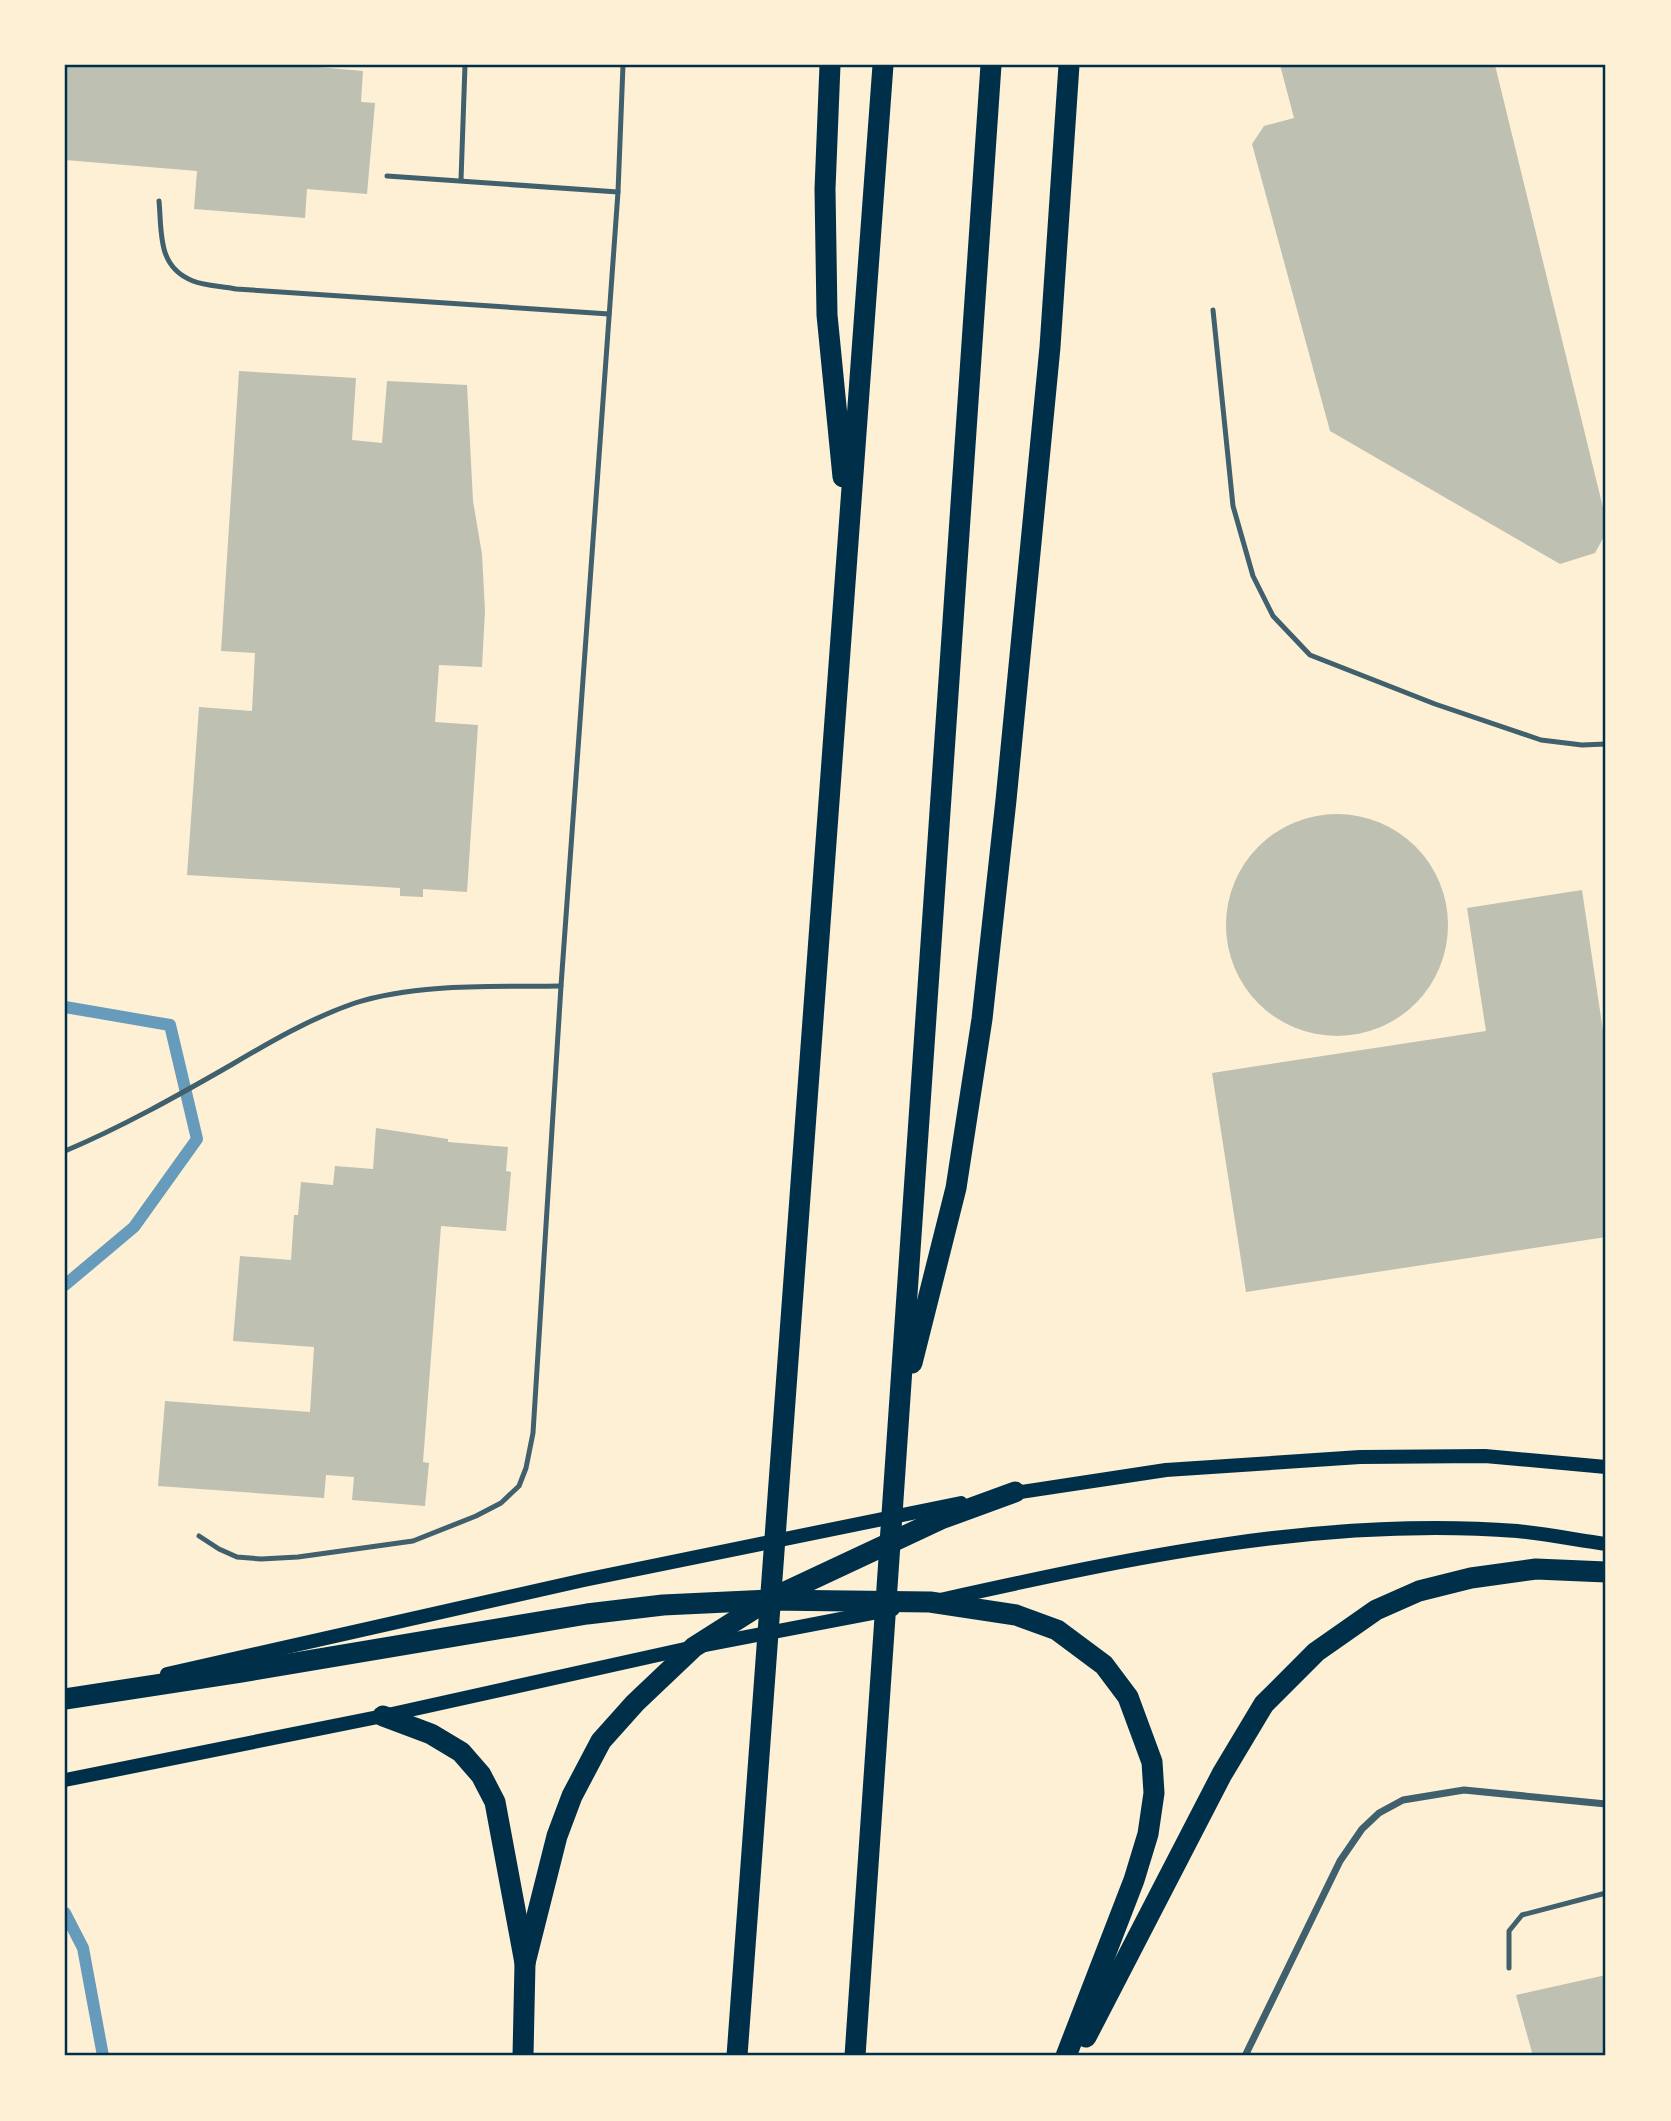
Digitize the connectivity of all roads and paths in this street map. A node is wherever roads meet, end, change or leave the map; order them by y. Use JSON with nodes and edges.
{"nodes":[{"id":1,"x":466,"y":65,"type":"edge"},
{"id":2,"x":623,"y":65,"type":"edge"},
{"id":3,"x":830,"y":65,"type":"edge"},
{"id":4,"x":883,"y":65,"type":"edge"},
{"id":5,"x":991,"y":65,"type":"edge"},
{"id":6,"x":1069,"y":65,"type":"edge"},
{"id":7,"x":387,"y":176,"type":"dead end"},
{"id":8,"x":461,"y":180,"type":"junction"},
{"id":9,"x":618,"y":192,"type":"junction"},
{"id":10,"x":159,"y":201,"type":"dead end"},
{"id":11,"x":1213,"y":310,"type":"dead end"},
{"id":12,"x":609,"y":314,"type":"junction"},
{"id":13,"x":849,"y":538,"type":"junction"},
{"id":14,"x":1606,"y":744,"type":"edge"},
{"id":15,"x":561,"y":986,"type":"junction"},
{"id":16,"x":65,"y":1151,"type":"edge"},
{"id":17,"x":899,"y":1416,"type":"junction"},
{"id":18,"x":1606,"y":1466,"type":"edge"},
{"id":19,"x":1015,"y":1492,"type":"junction"},
{"id":20,"x":199,"y":1536,"type":"dead end"},
{"id":21,"x":1606,"y":1544,"type":"edge"},
{"id":22,"x":1606,"y":1572,"type":"edge"},
{"id":23,"x":768,"y":1600,"type":"junction"},
{"id":24,"x":930,"y":1602,"type":"junction"},
{"id":25,"x":694,"y":1647,"type":"junction"},
{"id":26,"x":65,"y":1698,"type":"edge"},
{"id":27,"x":383,"y":1716,"type":"junction"},
{"id":28,"x":65,"y":1780,"type":"edge"},
{"id":29,"x":1606,"y":1804,"type":"edge"},
{"id":30,"x":1606,"y":1893,"type":"edge"},
{"id":31,"x":525,"y":1963,"type":"junction"},
{"id":32,"x":1509,"y":1968,"type":"dead end"},
{"id":33,"x":523,"y":2056,"type":"edge"},
{"id":34,"x":737,"y":2056,"type":"edge"},
{"id":35,"x":856,"y":2056,"type":"edge"},
{"id":36,"x":1066,"y":2056,"type":"edge"},
{"id":37,"x":1076,"y":2056,"type":"edge"},
{"id":38,"x":1245,"y":2056,"type":"edge"}],
"edges":[{"from":1,"to":8,"type":"lane"},
{"from":2,"to":9,"type":"lane"},
{"from":3,"to":13,"type":"highway"},
{"from":4,"to":13,"type":"highway"},
{"from":5,"to":17,"type":"highway"},
{"from":6,"to":17,"type":"highway"},
{"from":7,"to":8,"type":"lane"},
{"from":8,"to":9,"type":"lane"},
{"from":9,"to":12,"type":"lane"},
{"from":10,"to":12,"type":"lane"},
{"from":11,"to":14,"type":"lane"},
{"from":12,"to":15,"type":"lane"},
{"from":13,"to":34,"type":"highway"},
{"from":15,"to":16,"type":"lane"},
{"from":15,"to":20,"type":"lane"},
{"from":17,"to":35,"type":"highway"},
{"from":18,"to":19,"type":"main road"},
{"from":19,"to":23,"type":"highway"},
{"from":19,"to":26,"type":"main road"},
{"from":21,"to":24,"type":"main road"},
{"from":22,"to":37,"type":"highway"},
{"from":23,"to":24,"type":"highway"},
{"from":23,"to":25,"type":"highway"},
{"from":23,"to":26,"type":"highway"},
{"from":24,"to":25,"type":"main road"},
{"from":24,"to":36,"type":"highway"},
{"from":25,"to":27,"type":"main road"},
{"from":25,"to":31,"type":"highway"},
{"from":27,"to":28,"type":"main road"},
{"from":27,"to":31,"type":"highway"},
{"from":29,"to":38,"type":"street"},
{"from":30,"to":32,"type":"lane"},
{"from":31,"to":33,"type":"highway"}]}
